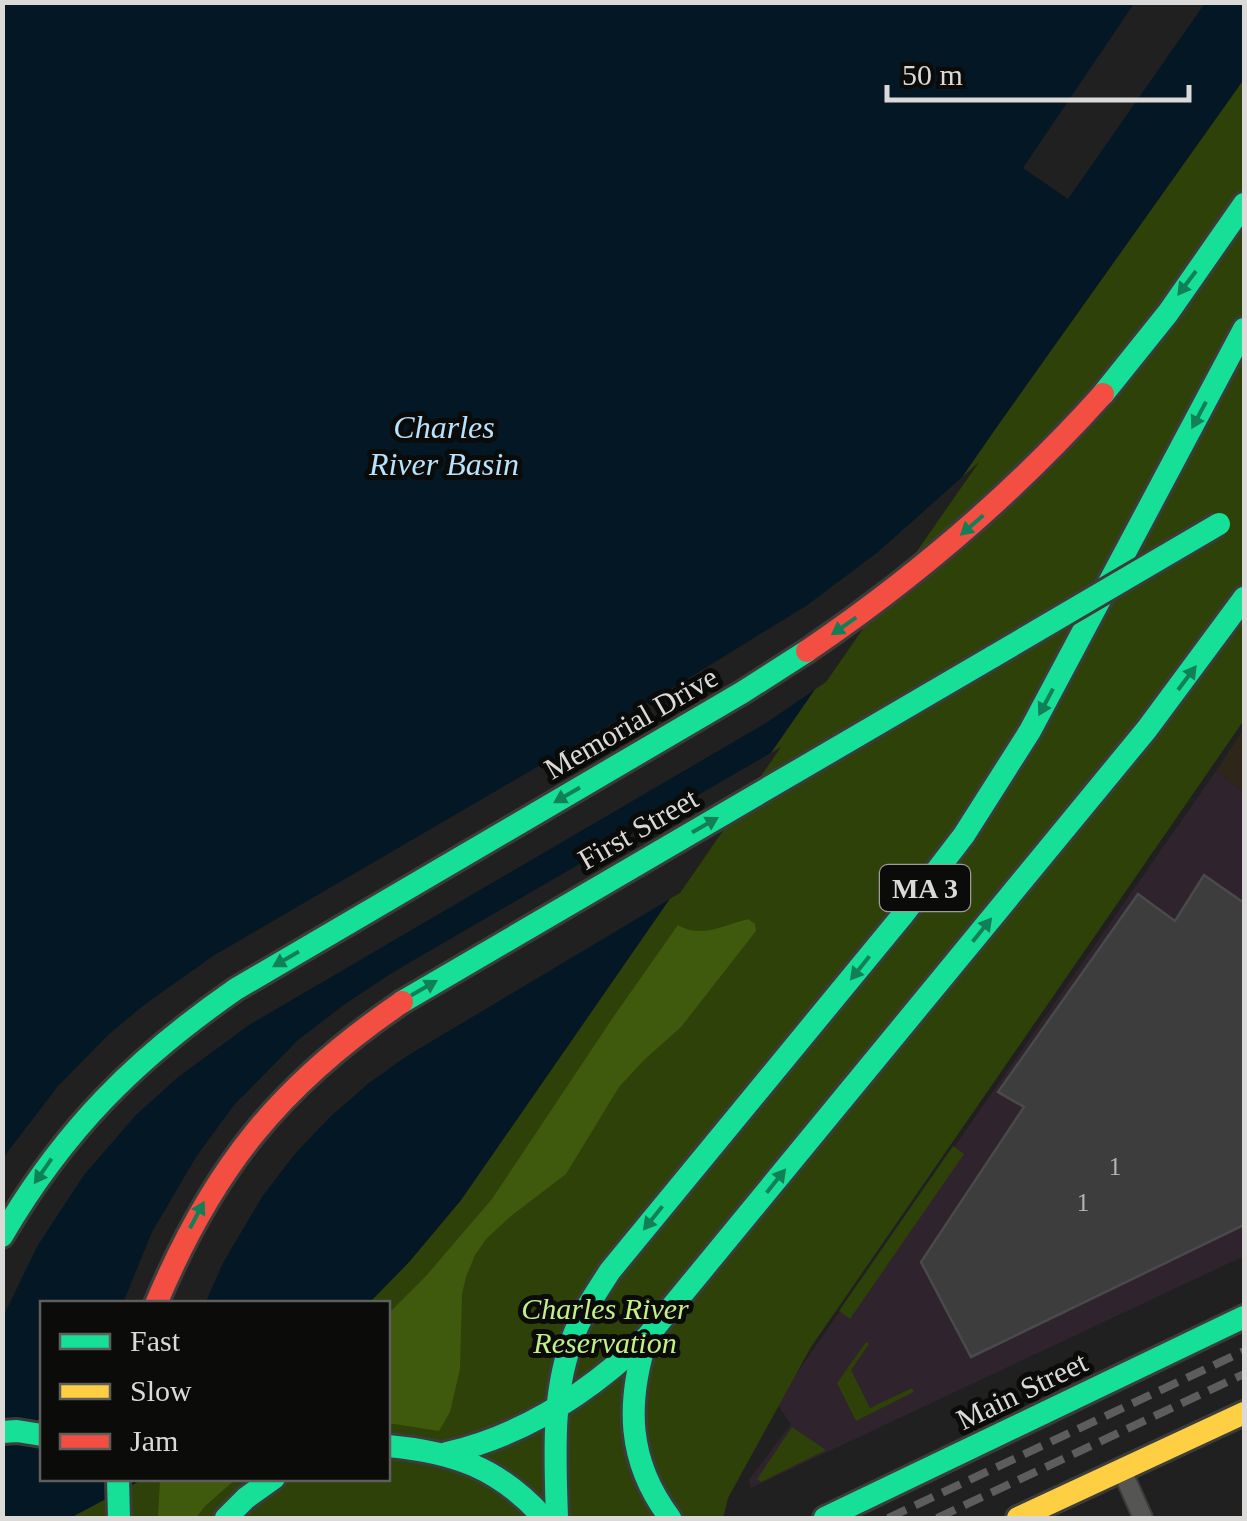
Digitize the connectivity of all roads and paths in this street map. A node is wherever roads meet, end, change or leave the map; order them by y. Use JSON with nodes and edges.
{"nodes":[{"id":1,"x":1244,"y":204,"type":"edge"},
{"id":2,"x":1244,"y":329,"type":"edge"},
{"id":3,"x":1239,"y":510,"type":"dead end"},
{"id":4,"x":1244,"y":598,"type":"edge"},
{"id":5,"x":2,"y":1236,"type":"edge"},
{"id":6,"x":157,"y":1301,"type":"edge"},
{"id":7,"x":1244,"y":1318,"type":"edge"},
{"id":8,"x":647,"y":1338,"type":"junction"},
{"id":9,"x":555,"y":1408,"type":"junction"},
{"id":10,"x":1244,"y":1413,"type":"edge"},
{"id":11,"x":2,"y":1432,"type":"edge"},
{"id":12,"x":40,"y":1435,"type":"edge"},
{"id":13,"x":390,"y":1446,"type":"edge"},
{"id":14,"x":447,"y":1453,"type":"junction"},
{"id":15,"x":1122,"y":1470,"type":"junction"},
{"id":16,"x":104,"y":1481,"type":"edge"},
{"id":17,"x":118,"y":1481,"type":"edge"},
{"id":18,"x":270,"y":1481,"type":"edge"},
{"id":19,"x":119,"y":1516,"type":"edge"},
{"id":20,"x":226,"y":1518,"type":"edge"},
{"id":21,"x":544,"y":1518,"type":"edge"},
{"id":22,"x":557,"y":1518,"type":"edge"},
{"id":23,"x":670,"y":1518,"type":"edge"},
{"id":24,"x":824,"y":1518,"type":"edge"},
{"id":25,"x":1018,"y":1518,"type":"edge"},
{"id":26,"x":1144,"y":1518,"type":"edge"}],
"edges":[{"from":1,"to":5,"type":"main road","name":"Memorial Drive","one_way":true},
{"from":2,"to":9,"type":"main road","number":"MA 3","one_way":true},
{"from":6,"to":3,"type":"main road","name":"First Street","one_way":true,"bridge":true},
{"from":8,"to":4,"type":"main road","one_way":true},
{"from":7,"to":24,"type":"main road","name":"Main Street"},
{"from":8,"to":9,"type":"main road"},
{"from":8,"to":23,"type":"main road"},
{"from":9,"to":14,"type":"main road"},
{"from":9,"to":22,"type":"main road","number":"MA 3"},
{"from":10,"to":15,"type":"main road"},
{"from":11,"to":12,"type":"main road"},
{"from":13,"to":14,"type":"main road"},
{"from":14,"to":21,"type":"main road"},
{"from":15,"to":25,"type":"main road"},
{"from":15,"to":26,"type":"lane"},
{"from":16,"to":19,"type":"main road"},
{"from":17,"to":19,"type":"main road"},
{"from":18,"to":20,"type":"main road"}]}
